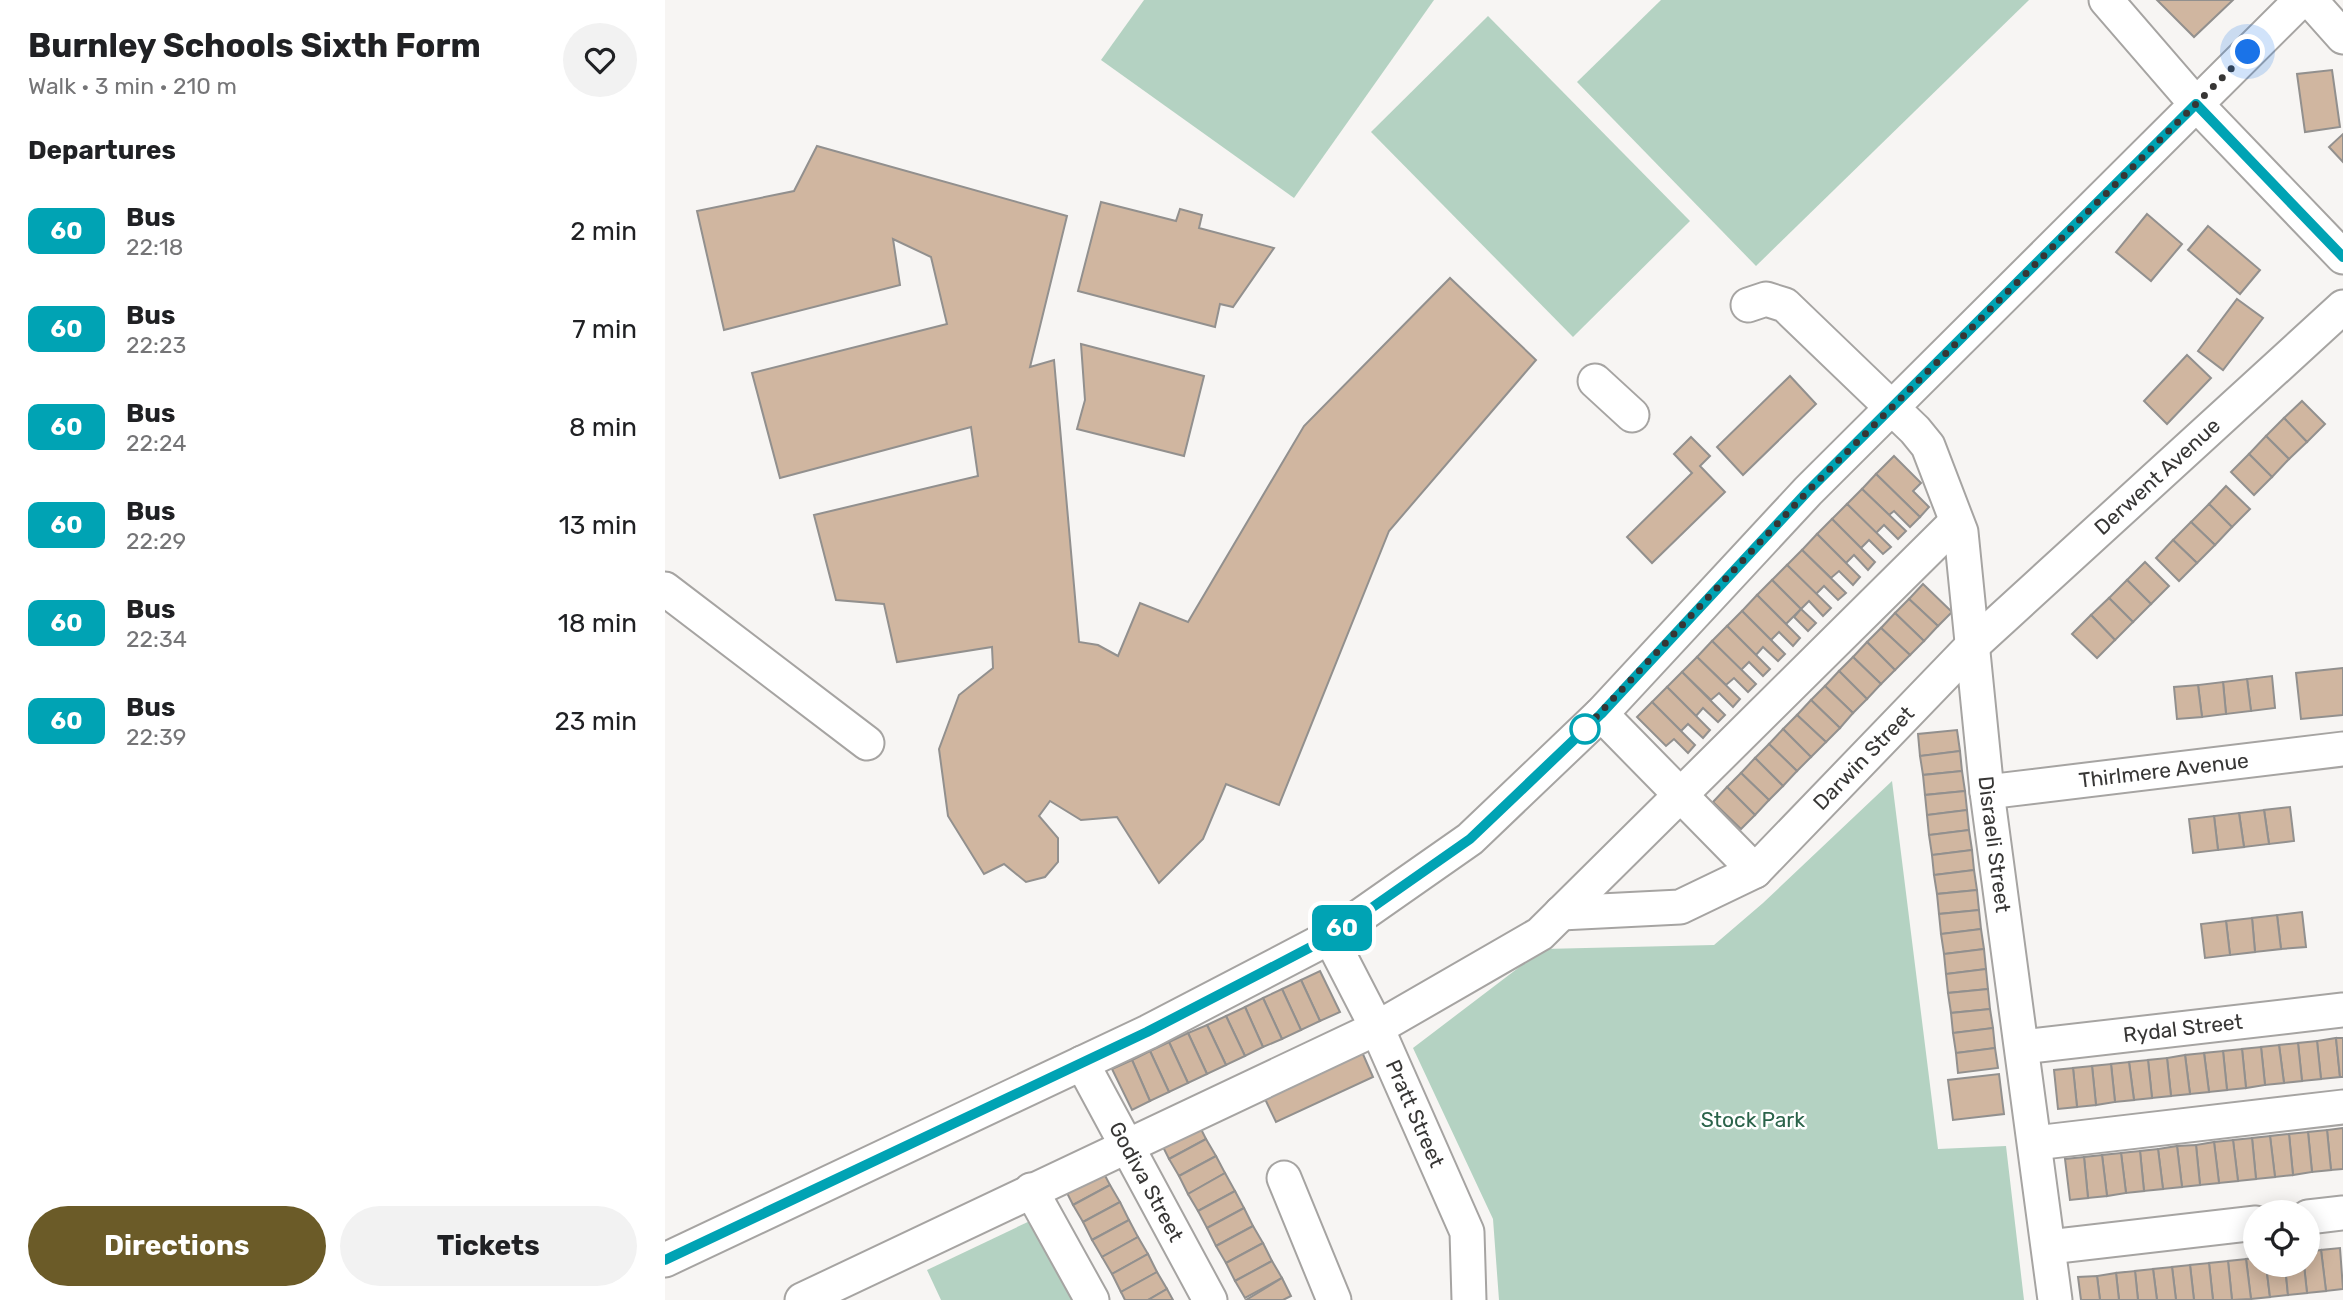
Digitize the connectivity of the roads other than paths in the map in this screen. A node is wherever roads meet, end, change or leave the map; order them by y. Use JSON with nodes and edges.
{"nodes":[{"id":1,"x":2301,"y":0,"type":"edge"},
{"id":2,"x":2311,"y":0,"type":"edge"},
{"id":3,"x":2120,"y":5,"type":"edge"},
{"id":4,"x":2343,"y":37,"type":"edge"},
{"id":5,"x":2196,"y":104,"type":"junction"},
{"id":6,"x":2343,"y":257,"type":"edge"},
{"id":7,"x":1748,"y":305,"type":"dead end"},
{"id":8,"x":2343,"y":307,"type":"edge"},
{"id":9,"x":1595,"y":381,"type":"dead end"},
{"id":10,"x":1891,"y":409,"type":"junction"},
{"id":11,"x":1632,"y":415,"type":"dead end"},
{"id":12,"x":1955,"y":523,"type":"junction"},
{"id":13,"x":665,"y":589,"type":"edge"},
{"id":14,"x":1972,"y":646,"type":"junction"},
{"id":15,"x":1601,"y":714,"type":"junction"},
{"id":16,"x":867,"y":743,"type":"dead end"},
{"id":17,"x":2343,"y":749,"type":"edge"},
{"id":18,"x":1987,"y":792,"type":"junction"},
{"id":19,"x":1679,"y":796,"type":"junction"},
{"id":20,"x":1755,"y":871,"type":"junction"},
{"id":21,"x":1561,"y":913,"type":"junction"},
{"id":22,"x":1330,"y":937,"type":"junction"},
{"id":23,"x":2343,"y":1010,"type":"edge"},
{"id":24,"x":1377,"y":1028,"type":"junction"},
{"id":25,"x":2023,"y":1047,"type":"junction"},
{"id":26,"x":1082,"y":1063,"type":"junction"},
{"id":27,"x":2343,"y":1107,"type":"edge"},
{"id":28,"x":2035,"y":1143,"type":"junction"},
{"id":29,"x":1126,"y":1145,"type":"junction"},
{"id":30,"x":1283,"y":1178,"type":"dead end"},
{"id":31,"x":1031,"y":1190,"type":"junction"},
{"id":32,"x":2343,"y":1213,"type":"edge"},
{"id":33,"x":2320,"y":1216,"type":"edge"},
{"id":34,"x":2243,"y":1225,"type":"edge"},
{"id":35,"x":2049,"y":1247,"type":"junction"},
{"id":36,"x":665,"y":1260,"type":"edge"},
{"id":37,"x":802,"y":1300,"type":"edge"},
{"id":38,"x":1092,"y":1300,"type":"edge"},
{"id":39,"x":1210,"y":1300,"type":"edge"},
{"id":40,"x":1334,"y":1300,"type":"edge"},
{"id":41,"x":1469,"y":1300,"type":"edge"},
{"id":42,"x":2055,"y":1300,"type":"edge"}],
"edges":[{"from":1,"to":5,"type":"street"},
{"from":2,"to":4,"type":"street"},
{"from":3,"to":5,"type":"street"},
{"from":5,"to":6,"type":"street"},
{"from":5,"to":10,"type":"street"},
{"from":7,"to":10,"type":"street","name":"Disraeli Street"},
{"from":8,"to":14,"type":"street","name":"Derwent Avenue"},
{"from":9,"to":11,"type":"street"},
{"from":10,"to":12,"type":"street","name":"Disraeli Street"},
{"from":10,"to":15,"type":"street"},
{"from":12,"to":14,"type":"street","name":"Disraeli Street"},
{"from":12,"to":19,"type":"street"},
{"from":13,"to":16,"type":"street"},
{"from":14,"to":18,"type":"street","name":"Disraeli Street"},
{"from":14,"to":20,"type":"street","name":"Darwin Street"},
{"from":15,"to":19,"type":"street"},
{"from":15,"to":22,"type":"street"},
{"from":17,"to":18,"type":"street","name":"Thirlmere Avenue"},
{"from":18,"to":25,"type":"street","name":"Disraeli Street"},
{"from":19,"to":20,"type":"street"},
{"from":19,"to":21,"type":"street"},
{"from":20,"to":21,"type":"street"},
{"from":21,"to":24,"type":"street"},
{"from":22,"to":24,"type":"street","name":"Pratt Street"},
{"from":22,"to":26,"type":"street"},
{"from":23,"to":25,"type":"street","name":"Rydal Street"},
{"from":24,"to":29,"type":"street"},
{"from":24,"to":41,"type":"street","name":"Pratt Street"},
{"from":25,"to":28,"type":"street","name":"Disraeli Street"},
{"from":26,"to":29,"type":"street","name":"Godiva Street"},
{"from":26,"to":36,"type":"street"},
{"from":27,"to":28,"type":"street"},
{"from":28,"to":35,"type":"street","name":"Disraeli Street"},
{"from":29,"to":31,"type":"street"},
{"from":29,"to":39,"type":"street","name":"Godiva Street"},
{"from":30,"to":40,"type":"street"},
{"from":31,"to":37,"type":"street"},
{"from":31,"to":38,"type":"street"},
{"from":32,"to":33,"type":"street"},
{"from":34,"to":35,"type":"street"},
{"from":35,"to":42,"type":"street","name":"Disraeli Street"}]}
